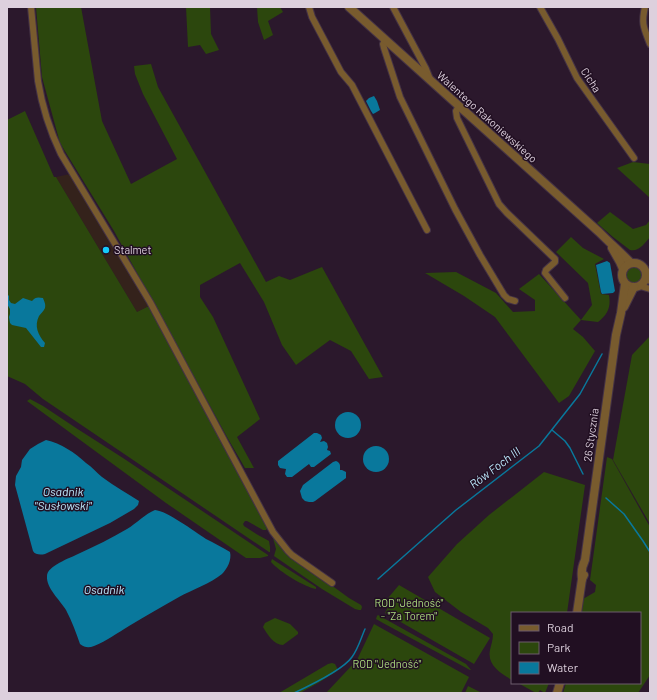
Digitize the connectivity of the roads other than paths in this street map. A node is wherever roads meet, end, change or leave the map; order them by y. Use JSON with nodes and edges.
{"nodes":[{"id":1,"x":31,"y":7,"type":"edge"},
{"id":2,"x":309,"y":7,"type":"edge"},
{"id":3,"x":349,"y":7,"type":"edge"},
{"id":4,"x":393,"y":7,"type":"edge"},
{"id":5,"x":540,"y":7,"type":"edge"},
{"id":6,"x":645,"y":7,"type":"edge"},
{"id":7,"x":385,"y":40,"type":"junction"},
{"id":8,"x":650,"y":44,"type":"edge"},
{"id":9,"x":430,"y":80,"type":"junction"},
{"id":10,"x":459,"y":106,"type":"junction"},
{"id":11,"x":634,"y":158,"type":"dead end"},
{"id":12,"x":427,"y":230,"type":"dead end"},
{"id":13,"x":610,"y":244,"type":"junction"},
{"id":14,"x":631,"y":263,"type":"junction"},
{"id":15,"x":623,"y":269,"type":"junction"},
{"id":16,"x":648,"y":279,"type":"edge"},
{"id":17,"x":625,"y":284,"type":"junction"},
{"id":18,"x":637,"y":287,"type":"junction"},
{"id":19,"x":650,"y":290,"type":"edge"},
{"id":20,"x":565,"y":298,"type":"dead end"},
{"id":21,"x":515,"y":301,"type":"dead end"},
{"id":22,"x":621,"y":313,"type":"junction"},
{"id":23,"x":332,"y":583,"type":"dead end"},
{"id":24,"x":577,"y":612,"type":"edge"}],
"edges":[{"from":1,"to":23,"type":"street"},
{"from":2,"to":12,"type":"street"},
{"from":3,"to":7,"type":"street","name":"Walentego Rakoniewskiego"},
{"from":4,"to":9,"type":"street"},
{"from":5,"to":11,"type":"street","name":"Cicha"},
{"from":6,"to":8,"type":"street"},
{"from":7,"to":9,"type":"street","name":"Walentego Rakoniewskiego"},
{"from":7,"to":21,"type":"street"},
{"from":9,"to":10,"type":"street","name":"Walentego Rakoniewskiego"},
{"from":10,"to":13,"type":"street","name":"Walentego Rakoniewskiego"},
{"from":10,"to":20,"type":"street"},
{"from":13,"to":14,"type":"street","name":"Walentego Rakoniewskiego"},
{"from":13,"to":15,"type":"street","name":"Walentego Rakoniewskiego"},
{"from":14,"to":15,"type":"street"},
{"from":14,"to":16,"type":"street"},
{"from":15,"to":17,"type":"street"},
{"from":16,"to":18,"type":"street"},
{"from":17,"to":18,"type":"street"},
{"from":17,"to":22,"type":"street","name":"26 Stycznia"},
{"from":18,"to":19,"type":"street"},
{"from":18,"to":22,"type":"street","name":"26 Stycznia"},
{"from":22,"to":24,"type":"street","name":"26 Stycznia"}]}
